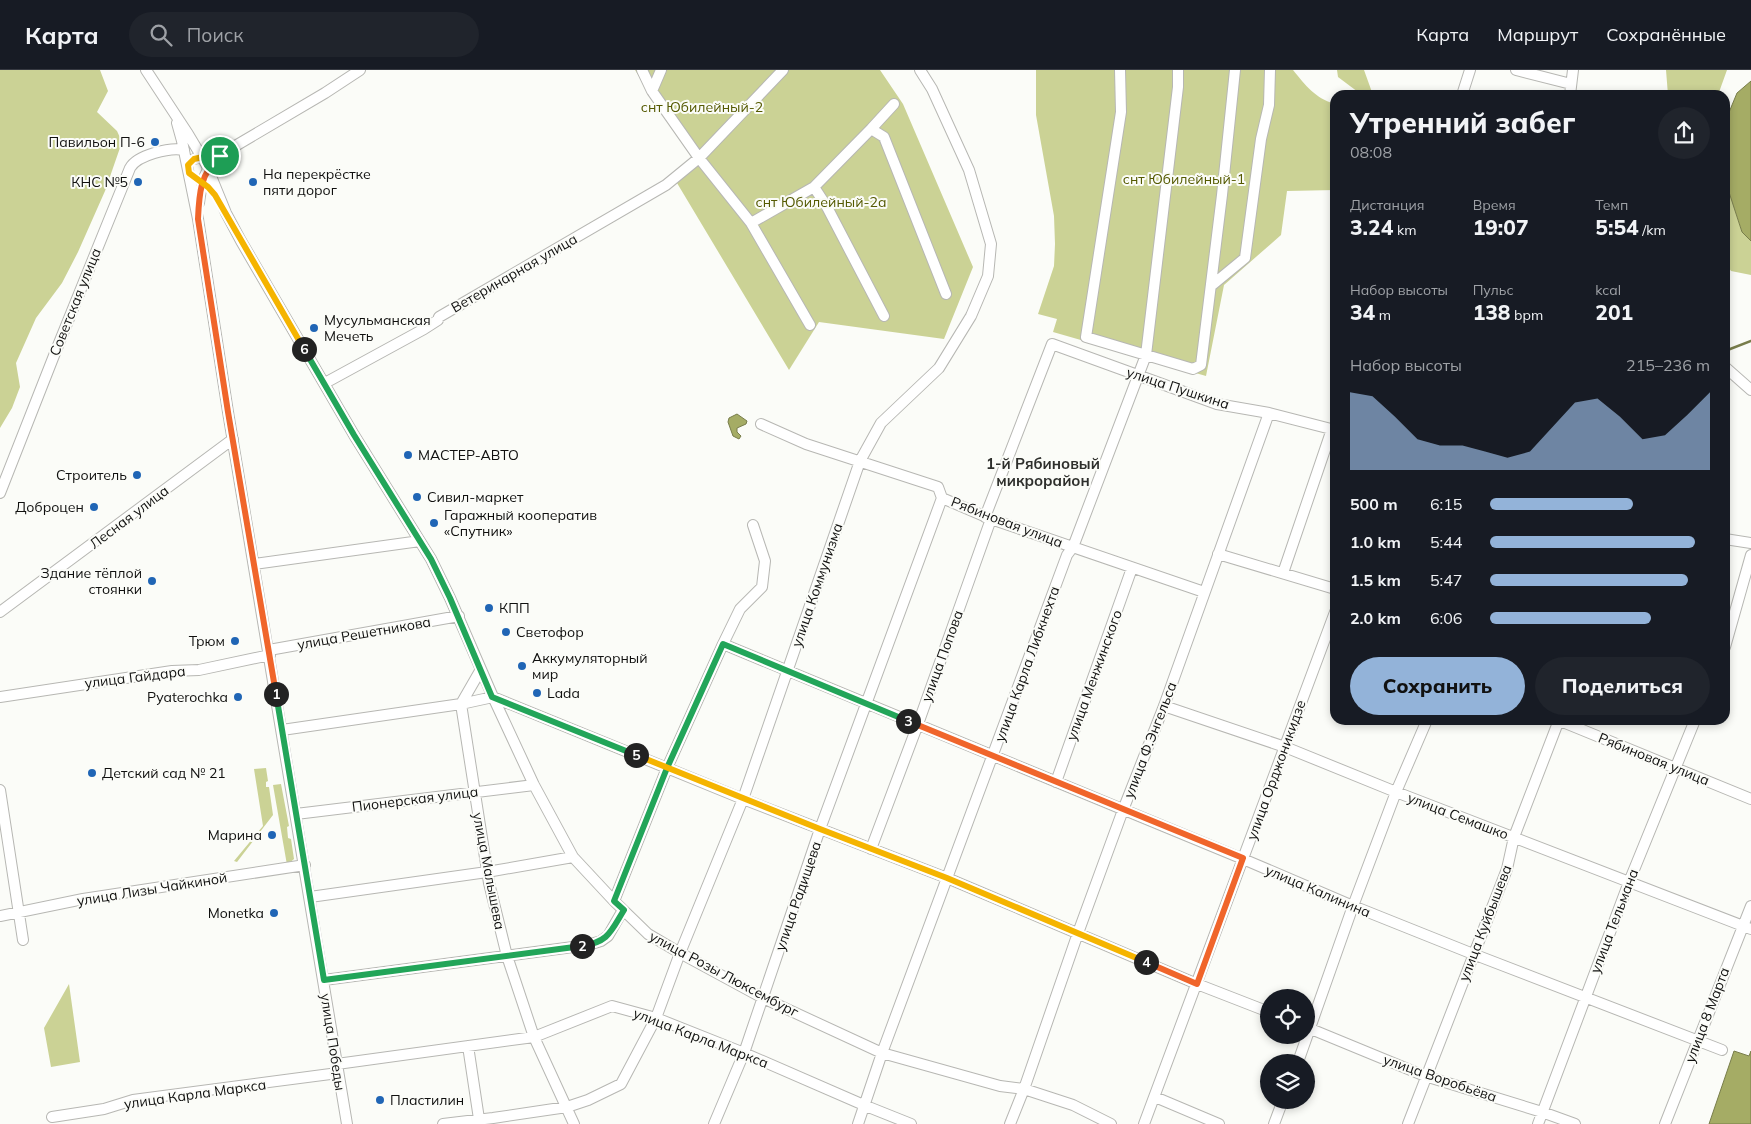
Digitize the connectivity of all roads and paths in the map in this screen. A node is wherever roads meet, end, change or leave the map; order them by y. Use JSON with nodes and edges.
{"nodes":[{"id":1,"x":146,"y":70,"type":"edge"},
{"id":2,"x":360,"y":70,"type":"edge"},
{"id":3,"x":642,"y":70,"type":"edge"},
{"id":4,"x":661,"y":70,"type":"edge"},
{"id":5,"x":784,"y":70,"type":"edge"},
{"id":6,"x":1120,"y":70,"type":"edge"},
{"id":7,"x":1178,"y":70,"type":"edge"},
{"id":8,"x":1235,"y":70,"type":"edge"},
{"id":9,"x":1270,"y":70,"type":"edge"},
{"id":10,"x":1470,"y":70,"type":"edge"},
{"id":11,"x":1516,"y":70,"type":"edge"},
{"id":12,"x":1573,"y":70,"type":"edge"},
{"id":13,"x":921,"y":71,"type":"edge"},
{"id":14,"x":1571,"y":84,"type":"junction"},
{"id":15,"x":1464,"y":90,"type":"edge"},
{"id":16,"x":1570,"y":90,"type":"edge"},
{"id":17,"x":652,"y":91,"type":"junction"},
{"id":18,"x":894,"y":104,"type":"dead end"},
{"id":19,"x":169,"y":107,"type":"junction"},
{"id":20,"x":179,"y":130,"type":"junction"},
{"id":21,"x":871,"y":130,"type":"junction"},
{"id":22,"x":168,"y":150,"type":"junction"},
{"id":23,"x":184,"y":150,"type":"junction"},
{"id":24,"x":699,"y":158,"type":"junction"},
{"id":25,"x":203,"y":164,"type":"junction"},
{"id":26,"x":188,"y":169,"type":"junction"},
{"id":27,"x":199,"y":180,"type":"junction"},
{"id":28,"x":814,"y":186,"type":"junction"},
{"id":29,"x":226,"y":213,"type":"junction"},
{"id":30,"x":198,"y":219,"type":"junction"},
{"id":31,"x":751,"y":223,"type":"junction"},
{"id":32,"x":1211,"y":286,"type":"junction"},
{"id":33,"x":946,"y":294,"type":"dead end"},
{"id":34,"x":884,"y":316,"type":"dead end"},
{"id":35,"x":810,"y":325,"type":"dead end"},
{"id":36,"x":1052,"y":344,"type":"joint"},
{"id":37,"x":1146,"y":355,"type":"junction"},
{"id":38,"x":1730,"y":372,"type":"edge"},
{"id":39,"x":1138,"y":375,"type":"junction"},
{"id":40,"x":325,"y":383,"type":"junction"},
{"id":41,"x":1751,"y":390,"type":"edge"},
{"id":42,"x":1269,"y":413,"type":"junction"},
{"id":43,"x":761,"y":424,"type":"dead end"},
{"id":44,"x":1330,"y":429,"type":"edge"},
{"id":45,"x":233,"y":438,"type":"junction"},
{"id":46,"x":1330,"y":439,"type":"edge"},
{"id":47,"x":860,"y":461,"type":"junction"},
{"id":48,"x":0,"y":493,"type":"edge"},
{"id":49,"x":942,"y":498,"type":"junction"},
{"id":50,"x":988,"y":518,"type":"junction"},
{"id":51,"x":753,"y":524,"type":"dead end"},
{"id":52,"x":1730,"y":540,"type":"edge"},
{"id":53,"x":420,"y":541,"type":"junction"},
{"id":54,"x":1751,"y":544,"type":"edge"},
{"id":55,"x":1073,"y":547,"type":"junction"},
{"id":56,"x":1218,"y":554,"type":"junction"},
{"id":57,"x":1751,"y":555,"type":"edge"},
{"id":58,"x":254,"y":564,"type":"junction"},
{"id":59,"x":1132,"y":568,"type":"junction"},
{"id":60,"x":1283,"y":573,"type":"junction"},
{"id":61,"x":1330,"y":587,"type":"edge"},
{"id":62,"x":1204,"y":592,"type":"junction"},
{"id":63,"x":0,"y":612,"type":"edge"},
{"id":64,"x":459,"y":616,"type":"junction"},
{"id":65,"x":1730,"y":629,"type":"edge"},
{"id":66,"x":1330,"y":636,"type":"edge"},
{"id":67,"x":723,"y":644,"type":"junction"},
{"id":68,"x":269,"y":652,"type":"junction"},
{"id":69,"x":480,"y":671,"type":"junction"},
{"id":70,"x":787,"y":671,"type":"junction"},
{"id":71,"x":0,"y":697,"type":"edge"},
{"id":72,"x":492,"y":697,"type":"junction"},
{"id":73,"x":866,"y":703,"type":"junction"},
{"id":74,"x":461,"y":704,"type":"junction"},
{"id":75,"x":1164,"y":706,"type":"junction"},
{"id":76,"x":918,"y":724,"type":"junction"},
{"id":77,"x":1425,"y":725,"type":"edge"},
{"id":78,"x":1557,"y":725,"type":"edge"},
{"id":79,"x":1571,"y":725,"type":"edge"},
{"id":80,"x":1693,"y":725,"type":"edge"},
{"id":81,"x":282,"y":730,"type":"junction"},
{"id":82,"x":1285,"y":747,"type":"junction"},
{"id":83,"x":993,"y":755,"type":"junction"},
{"id":84,"x":667,"y":768,"type":"junction"},
{"id":85,"x":1675,"y":768,"type":"junction"},
{"id":86,"x":1056,"y":782,"type":"junction"},
{"id":87,"x":534,"y":784,"type":"junction"},
{"id":88,"x":0,"y":790,"type":"edge"},
{"id":89,"x":474,"y":791,"type":"junction"},
{"id":90,"x":1396,"y":792,"type":"junction"},
{"id":91,"x":1751,"y":798,"type":"edge"},
{"id":92,"x":743,"y":799,"type":"junction"},
{"id":93,"x":1123,"y":810,"type":"junction"},
{"id":94,"x":296,"y":814,"type":"junction"},
{"id":95,"x":820,"y":829,"type":"junction"},
{"id":96,"x":1514,"y":837,"type":"junction"},
{"id":97,"x":871,"y":849,"type":"junction"},
{"id":98,"x":573,"y":857,"type":"junction"},
{"id":99,"x":1243,"y":858,"type":"junction"},
{"id":100,"x":304,"y":865,"type":"junction"},
{"id":101,"x":487,"y":872,"type":"junction"},
{"id":102,"x":947,"y":878,"type":"junction"},
{"id":103,"x":1629,"y":882,"type":"junction"},
{"id":104,"x":310,"y":897,"type":"junction"},
{"id":105,"x":614,"y":901,"type":"junction"},
{"id":106,"x":1353,"y":906,"type":"junction"},
{"id":107,"x":1751,"y":906,"type":"edge"},
{"id":108,"x":624,"y":910,"type":"junction"},
{"id":109,"x":19,"y":913,"type":"junction"},
{"id":110,"x":0,"y":916,"type":"edge"},
{"id":111,"x":1746,"y":928,"type":"edge"},
{"id":112,"x":1078,"y":933,"type":"junction"},
{"id":113,"x":23,"y":940,"type":"dead end"},
{"id":114,"x":680,"y":953,"type":"junction"},
{"id":115,"x":1473,"y":954,"type":"junction"},
{"id":116,"x":507,"y":956,"type":"junction"},
{"id":117,"x":324,"y":980,"type":"junction"},
{"id":118,"x":1197,"y":984,"type":"junction"},
{"id":119,"x":763,"y":998,"type":"junction"},
{"id":120,"x":1584,"y":998,"type":"junction"},
{"id":121,"x":1260,"y":1008,"type":"edge"},
{"id":122,"x":1315,"y":1009,"type":"edge"},
{"id":123,"x":656,"y":1018,"type":"junction"},
{"id":124,"x":1315,"y":1031,"type":"edge"},
{"id":125,"x":534,"y":1037,"type":"junction"},
{"id":126,"x":1697,"y":1041,"type":"junction"},
{"id":127,"x":468,"y":1046,"type":"junction"},
{"id":128,"x":1722,"y":1050,"type":"dead end"},
{"id":129,"x":882,"y":1052,"type":"junction"},
{"id":130,"x":744,"y":1053,"type":"junction"},
{"id":131,"x":337,"y":1069,"type":"junction"},
{"id":132,"x":1426,"y":1076,"type":"junction"},
{"id":133,"x":1024,"y":1089,"type":"junction"},
{"id":134,"x":1155,"y":1097,"type":"junction"},
{"id":135,"x":866,"y":1106,"type":"junction"},
{"id":136,"x":567,"y":1107,"type":"junction"},
{"id":137,"x":1280,"y":1109,"type":"edge"},
{"id":138,"x":1542,"y":1112,"type":"junction"},
{"id":139,"x":52,"y":1118,"type":"dead end"},
{"id":140,"x":479,"y":1119,"type":"junction"},
{"id":141,"x":494,"y":1121,"type":"edge"},
{"id":142,"x":347,"y":1124,"type":"edge"},
{"id":143,"x":442,"y":1124,"type":"edge"},
{"id":144,"x":574,"y":1124,"type":"edge"},
{"id":145,"x":714,"y":1124,"type":"edge"},
{"id":146,"x":858,"y":1124,"type":"edge"},
{"id":147,"x":911,"y":1124,"type":"edge"},
{"id":148,"x":1010,"y":1124,"type":"edge"},
{"id":149,"x":1111,"y":1124,"type":"edge"},
{"id":150,"x":1144,"y":1124,"type":"edge"},
{"id":151,"x":1219,"y":1124,"type":"edge"},
{"id":152,"x":1274,"y":1124,"type":"edge"},
{"id":153,"x":1408,"y":1124,"type":"edge"},
{"id":154,"x":1538,"y":1124,"type":"edge"},
{"id":155,"x":1575,"y":1124,"type":"edge"},
{"id":156,"x":1665,"y":1124,"type":"edge"}],
"edges":[{"from":1,"to":19,"type":"street","name":"улица Розы Люксембург"},
{"from":2,"to":25,"type":"street"},
{"from":3,"to":17,"type":"street"},
{"from":4,"to":17,"type":"street"},
{"from":5,"to":24,"type":"street","name":"Ветеринарная улица"},
{"from":6,"to":37,"type":"street"},
{"from":7,"to":37,"type":"street","name":"улица Карла Либкнехта"},
{"from":8,"to":32,"type":"street"},
{"from":9,"to":32,"type":"street"},
{"from":10,"to":15,"type":"street"},
{"from":11,"to":14,"type":"street"},
{"from":12,"to":14,"type":"street"},
{"from":13,"to":47,"type":"street","name":"улица Коммунизма"},
{"from":14,"to":16,"type":"street"},
{"from":17,"to":24,"type":"street"},
{"from":18,"to":21,"type":"street"},
{"from":19,"to":20,"type":"street","name":"улица Розы Люксембург"},
{"from":19,"to":25,"type":"street","name":"улица Розы Люксембург"},
{"from":20,"to":22,"type":"street"},
{"from":20,"to":23,"type":"street","name":"улица Розы Люксембург"},
{"from":21,"to":28,"type":"street"},
{"from":21,"to":33,"type":"street"},
{"from":22,"to":23,"type":"street","name":"Советская улица"},
{"from":22,"to":48,"type":"street","name":"Советская улица"},
{"from":23,"to":26,"type":"street","name":"улица Розы Люксембург"},
{"from":24,"to":31,"type":"street"},
{"from":24,"to":40,"type":"street","name":"Ветеринарная улица"},
{"from":25,"to":26,"type":"street"},
{"from":25,"to":27,"type":"street"},
{"from":25,"to":29,"type":"street","name":"улица Розы Люксембург"},
{"from":26,"to":27,"type":"street"},
{"from":26,"to":30,"type":"street","name":"улица Победы"},
{"from":27,"to":29,"type":"street"},
{"from":27,"to":30,"type":"street","name":"улица Победы"},
{"from":28,"to":31,"type":"street"},
{"from":28,"to":34,"type":"street"},
{"from":29,"to":40,"type":"street","name":"улица Розы Люксембург"},
{"from":30,"to":45,"type":"street","name":"улица Победы"},
{"from":31,"to":35,"type":"street"},
{"from":32,"to":37,"type":"street"},
{"from":36,"to":39,"type":"street","name":"улица Пушкина"},
{"from":36,"to":50,"type":"street","name":"улица Попова"},
{"from":37,"to":39,"type":"street","name":"улица Карла Либкнехта"},
{"from":38,"to":41,"type":"street"},
{"from":39,"to":42,"type":"street","name":"улица Пушкина"},
{"from":39,"to":55,"type":"street","name":"улица Карла Либкнехта"},
{"from":40,"to":53,"type":"street","name":"улица Розы Люксембург"},
{"from":42,"to":44,"type":"street","name":"улица Пушкина"},
{"from":42,"to":56,"type":"street","name":"улица Ф.Энгельса"},
{"from":43,"to":47,"type":"street","name":"Рябиновая улица"},
{"from":45,"to":58,"type":"street","name":"улица Победы"},
{"from":45,"to":63,"type":"street","name":"Лесная улица"},
{"from":46,"to":60,"type":"street"},
{"from":47,"to":49,"type":"street","name":"Рябиновая улица"},
{"from":47,"to":70,"type":"street","name":"улица Коммунизма"},
{"from":49,"to":50,"type":"street","name":"Рябиновая улица"},
{"from":49,"to":73,"type":"street","name":"улица Радищева"},
{"from":50,"to":55,"type":"street","name":"Рябиновая улица"},
{"from":50,"to":76,"type":"street","name":"улица Попова"},
{"from":51,"to":67,"type":"street"},
{"from":52,"to":54,"type":"street"},
{"from":53,"to":58,"type":"street"},
{"from":53,"to":64,"type":"street","name":"улица Розы Люксембург"},
{"from":55,"to":59,"type":"street","name":"Рябиновая улица"},
{"from":55,"to":83,"type":"street","name":"улица Карла Либкнехта"},
{"from":56,"to":60,"type":"street"},
{"from":56,"to":62,"type":"street","name":"улица Ф.Энгельса"},
{"from":57,"to":65,"type":"street"},
{"from":58,"to":68,"type":"street","name":"улица Победы"},
{"from":59,"to":62,"type":"street","name":"Рябиновая улица"},
{"from":59,"to":86,"type":"street","name":"улица Менжинского"},
{"from":60,"to":61,"type":"street"},
{"from":62,"to":75,"type":"street","name":"улица Ф.Энгельса"},
{"from":64,"to":68,"type":"street","name":"улица Решетникова"},
{"from":64,"to":69,"type":"street","name":"улица Розы Люксембург"},
{"from":66,"to":82,"type":"street","name":"улица Орджоникидзе"},
{"from":67,"to":70,"type":"street","name":"улица Калинина"},
{"from":67,"to":84,"type":"street"},
{"from":68,"to":71,"type":"street","name":"улица Гайдара"},
{"from":68,"to":81,"type":"street","name":"улица Победы"},
{"from":69,"to":72,"type":"street","name":"улица Розы Люксембург"},
{"from":69,"to":74,"type":"street"},
{"from":70,"to":73,"type":"street","name":"улица Калинина"},
{"from":70,"to":92,"type":"street","name":"улица Коммунизма"},
{"from":72,"to":74,"type":"street"},
{"from":72,"to":84,"type":"street"},
{"from":72,"to":87,"type":"street","name":"улица Розы Люксембург"},
{"from":73,"to":76,"type":"street","name":"улица Калинина"},
{"from":73,"to":95,"type":"street","name":"улица Радищева"},
{"from":74,"to":81,"type":"street"},
{"from":74,"to":89,"type":"street","name":"улица Малышева"},
{"from":75,"to":82,"type":"street","name":"улица Семашко"},
{"from":75,"to":93,"type":"street","name":"улица Ф.Энгельса"},
{"from":76,"to":83,"type":"street","name":"улица Калинина"},
{"from":76,"to":97,"type":"street","name":"улица Попова"},
{"from":77,"to":90,"type":"street"},
{"from":78,"to":96,"type":"street","name":"улица Куйбышева"},
{"from":79,"to":85,"type":"street","name":"Рябиновая улица"},
{"from":80,"to":85,"type":"street","name":"улица Тельмана"},
{"from":81,"to":94,"type":"street","name":"улица Победы"},
{"from":82,"to":90,"type":"street","name":"улица Семашко"},
{"from":82,"to":99,"type":"street","name":"улица Орджоникидзе"},
{"from":83,"to":86,"type":"street","name":"улица Калинина"},
{"from":83,"to":102,"type":"street","name":"улица Карла Либкнехта"},
{"from":84,"to":92,"type":"street"},
{"from":84,"to":105,"type":"street"},
{"from":85,"to":91,"type":"street","name":"Рябиновая улица"},
{"from":85,"to":103,"type":"street","name":"улица Тельмана"},
{"from":86,"to":93,"type":"street","name":"улица Калинина"},
{"from":87,"to":89,"type":"street","name":"Пионерская улица"},
{"from":87,"to":98,"type":"street","name":"улица Розы Люксембург"},
{"from":88,"to":109,"type":"street"},
{"from":89,"to":94,"type":"street","name":"Пионерская улица"},
{"from":89,"to":101,"type":"street","name":"улица Малышева"},
{"from":90,"to":96,"type":"street","name":"улица Семашко"},
{"from":90,"to":106,"type":"street"},
{"from":92,"to":95,"type":"street"},
{"from":92,"to":114,"type":"street","name":"улица Коммунизма"},
{"from":93,"to":99,"type":"street","name":"улица Калинина"},
{"from":93,"to":112,"type":"street","name":"улица Ф.Энгельса"},
{"from":94,"to":100,"type":"street","name":"улица Победы"},
{"from":95,"to":97,"type":"street"},
{"from":95,"to":119,"type":"street","name":"улица Радищева"},
{"from":96,"to":103,"type":"street","name":"улица Семашко"},
{"from":96,"to":115,"type":"street","name":"улица Куйбышева"},
{"from":97,"to":102,"type":"street"},
{"from":98,"to":101,"type":"street"},
{"from":98,"to":105,"type":"street","name":"улица Розы Люксембург"},
{"from":99,"to":106,"type":"street","name":"улица Калинина"},
{"from":99,"to":118,"type":"street","name":"улица Орджоникидзе"},
{"from":100,"to":104,"type":"street","name":"улица Победы"},
{"from":100,"to":109,"type":"street","name":"улица Лизы Чайкиной"},
{"from":101,"to":104,"type":"street"},
{"from":101,"to":116,"type":"street","name":"улица Малышева"},
{"from":102,"to":112,"type":"street"},
{"from":102,"to":129,"type":"street","name":"улица Карла Либкнехта"},
{"from":103,"to":111,"type":"street","name":"улица Семашко"},
{"from":103,"to":120,"type":"street","name":"улица Тельмана"},
{"from":104,"to":117,"type":"street","name":"улица Победы"},
{"from":105,"to":108,"type":"street","name":"улица Розы Люксембург"},
{"from":106,"to":115,"type":"street","name":"улица Калинина"},
{"from":106,"to":122,"type":"street"},
{"from":107,"to":111,"type":"street","name":"улица 8 Марта"},
{"from":108,"to":114,"type":"street","name":"улица Розы Люксембург"},
{"from":108,"to":116,"type":"street"},
{"from":109,"to":110,"type":"street","name":"улица Лизы Чайкиной"},
{"from":109,"to":113,"type":"street"},
{"from":111,"to":126,"type":"street","name":"улица 8 Марта"},
{"from":112,"to":118,"type":"street"},
{"from":112,"to":133,"type":"street","name":"улица Ф.Энгельса"},
{"from":114,"to":119,"type":"street","name":"улица Розы Люксембург"},
{"from":114,"to":123,"type":"street","name":"улица Коммунизма"},
{"from":115,"to":120,"type":"street","name":"улица Калинина"},
{"from":115,"to":132,"type":"street","name":"улица Куйбышева"},
{"from":116,"to":117,"type":"street"},
{"from":116,"to":125,"type":"street","name":"улица Малышева"},
{"from":117,"to":131,"type":"street","name":"улица Победы"},
{"from":118,"to":121,"type":"street"},
{"from":118,"to":134,"type":"street","name":"улица Орджоникидзе"},
{"from":119,"to":129,"type":"street","name":"улица Розы Люксембург"},
{"from":119,"to":130,"type":"street","name":"улица Радищева"},
{"from":120,"to":126,"type":"street","name":"улица Калинина"},
{"from":120,"to":138,"type":"street","name":"улица Тельмана"},
{"from":123,"to":125,"type":"street","name":"улица Карла Маркса"},
{"from":123,"to":130,"type":"street","name":"улица Карла Маркса"},
{"from":123,"to":136,"type":"street","name":"улица Коммунизма"},
{"from":124,"to":132,"type":"street","name":"улица Воробьёва"},
{"from":125,"to":127,"type":"street","name":"улица Карла Маркса"},
{"from":125,"to":136,"type":"street","name":"улица Малышева"},
{"from":126,"to":128,"type":"street","name":"улица Калинина"},
{"from":126,"to":156,"type":"street","name":"улица 8 Марта"},
{"from":127,"to":131,"type":"street","name":"улица Карла Маркса"},
{"from":127,"to":140,"type":"street"},
{"from":129,"to":133,"type":"street","name":"улица Розы Люксембург"},
{"from":129,"to":135,"type":"street","name":"улица Карла Либкнехта"},
{"from":130,"to":135,"type":"street","name":"улица Карла Маркса"},
{"from":130,"to":145,"type":"street","name":"улица Радищева"},
{"from":131,"to":139,"type":"street","name":"улица Карла Маркса"},
{"from":131,"to":142,"type":"street","name":"улица Победы"},
{"from":132,"to":138,"type":"street","name":"улица Воробьёва"},
{"from":132,"to":153,"type":"street","name":"улица Куйбышева"},
{"from":133,"to":148,"type":"street","name":"улица Ф.Энгельса"},
{"from":133,"to":149,"type":"street","name":"улица Розы Люксембург"},
{"from":134,"to":150,"type":"street","name":"улица Орджоникидзе"},
{"from":134,"to":151,"type":"street"},
{"from":135,"to":146,"type":"street","name":"улица Карла Либкнехта"},
{"from":135,"to":147,"type":"street","name":"улица Карла Маркса"},
{"from":136,"to":141,"type":"street","name":"улица Коммунизма"},
{"from":136,"to":144,"type":"street","name":"улица Малышева"},
{"from":137,"to":152,"type":"street"},
{"from":138,"to":154,"type":"street","name":"улица Тельмана"},
{"from":138,"to":155,"type":"street","name":"улица Воробьёва"},
{"from":140,"to":141,"type":"street","name":"улица Коммунизма"},
{"from":140,"to":143,"type":"street","name":"улица Коммунизма"}]}
